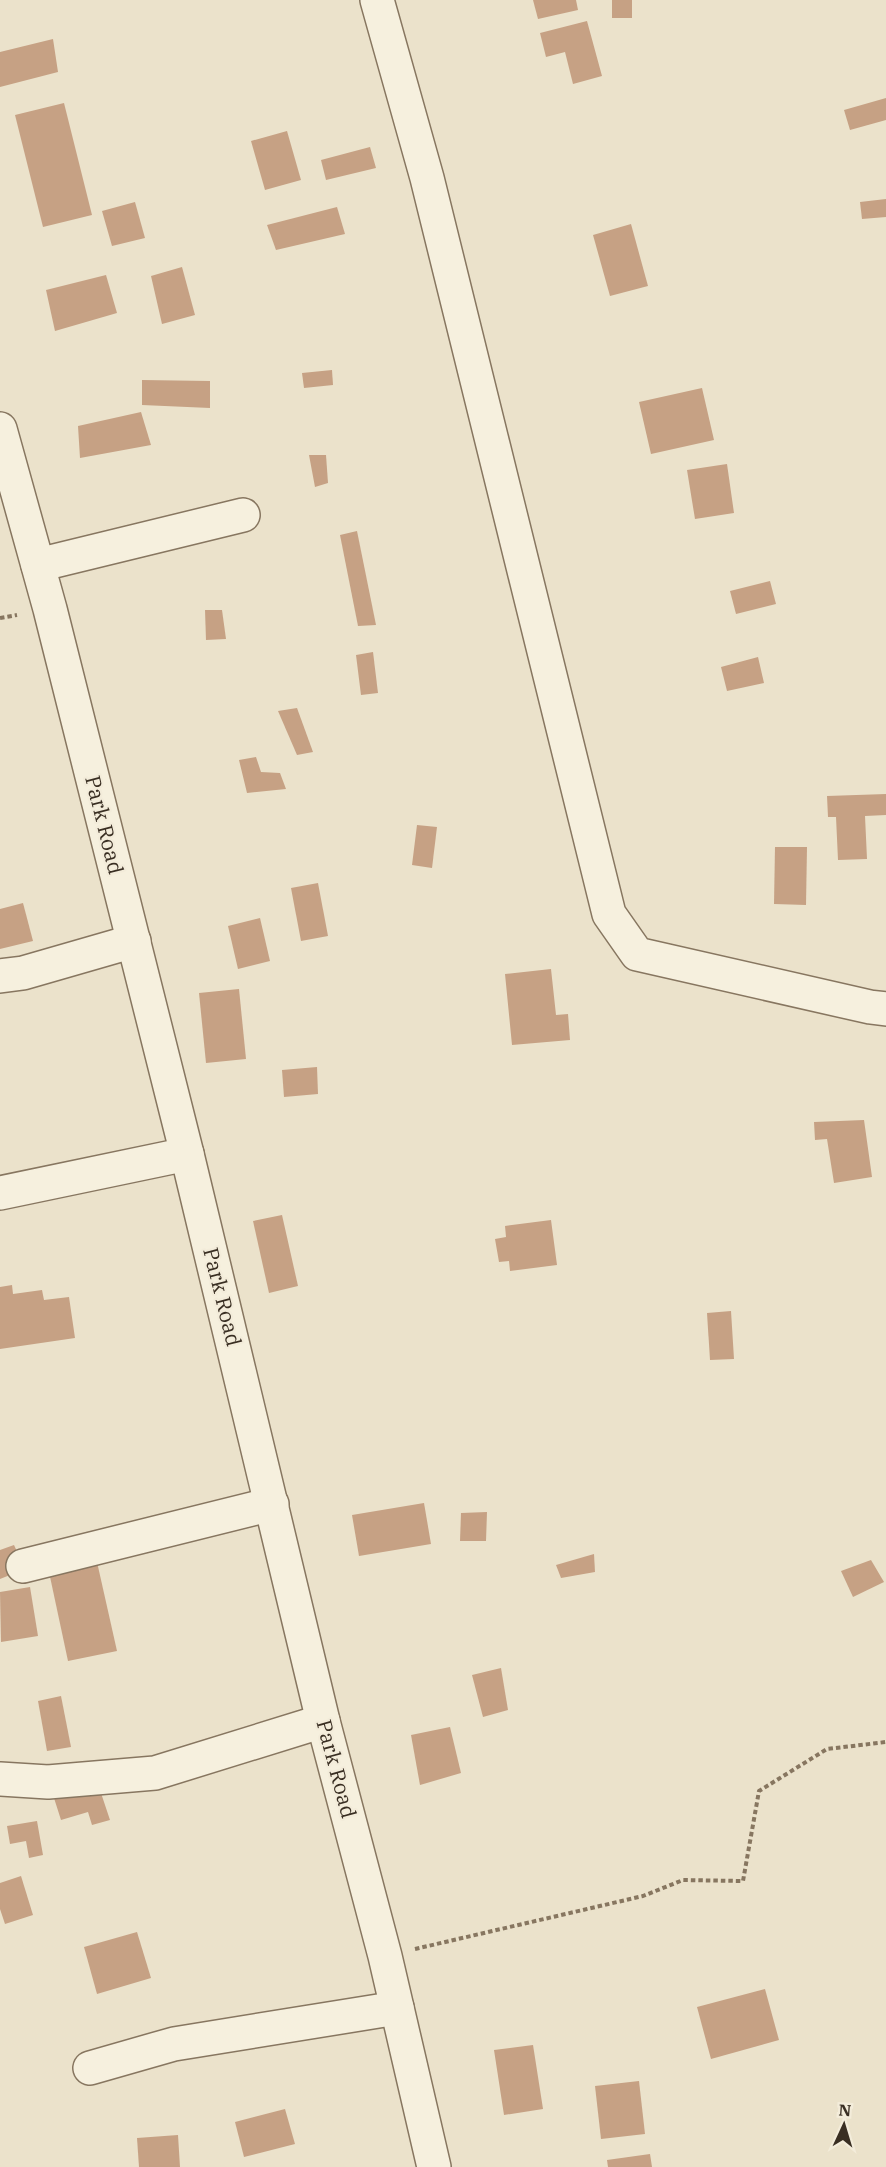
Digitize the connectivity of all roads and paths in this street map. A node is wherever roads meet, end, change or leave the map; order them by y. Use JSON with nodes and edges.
{"nodes":[{"id":1,"x":377,"y":0,"type":"edge"},
{"id":2,"x":0,"y":429,"type":"edge"},
{"id":3,"x":243,"y":515,"type":"dead end"},
{"id":4,"x":38,"y":565,"type":"junction"},
{"id":5,"x":134,"y":941,"type":"junction"},
{"id":6,"x":0,"y":976,"type":"edge"},
{"id":7,"x":886,"y":1009,"type":"edge"},
{"id":8,"x":187,"y":1154,"type":"junction"},
{"id":9,"x":0,"y":1193,"type":"edge"},
{"id":10,"x":272,"y":1504,"type":"junction"},
{"id":11,"x":23,"y":1566,"type":"dead end"},
{"id":12,"x":323,"y":1721,"type":"junction"},
{"id":13,"x":886,"y":1742,"type":"edge"},
{"id":14,"x":0,"y":1779,"type":"edge"},
{"id":15,"x":385,"y":1956,"type":"junction"},
{"id":16,"x":397,"y":2008,"type":"junction"},
{"id":17,"x":90,"y":2068,"type":"dead end"},
{"id":18,"x":434,"y":2167,"type":"edge"}],
"edges":[{"from":1,"to":7,"type":"street"},
{"from":2,"to":4,"type":"street","name":"Park Road"},
{"from":3,"to":4,"type":"street"},
{"from":4,"to":5,"type":"street","name":"Park Road"},
{"from":5,"to":6,"type":"street"},
{"from":5,"to":8,"type":"street","name":"Park Road"},
{"from":8,"to":9,"type":"street"},
{"from":8,"to":10,"type":"street","name":"Park Road"},
{"from":10,"to":11,"type":"street"},
{"from":10,"to":12,"type":"street","name":"Park Road"},
{"from":12,"to":14,"type":"street"},
{"from":12,"to":15,"type":"street","name":"Park Road"},
{"from":13,"to":15,"type":"path"},
{"from":15,"to":16,"type":"street","name":"Park Road"},
{"from":16,"to":17,"type":"street"},
{"from":16,"to":18,"type":"street","name":"Park Road"}]}
